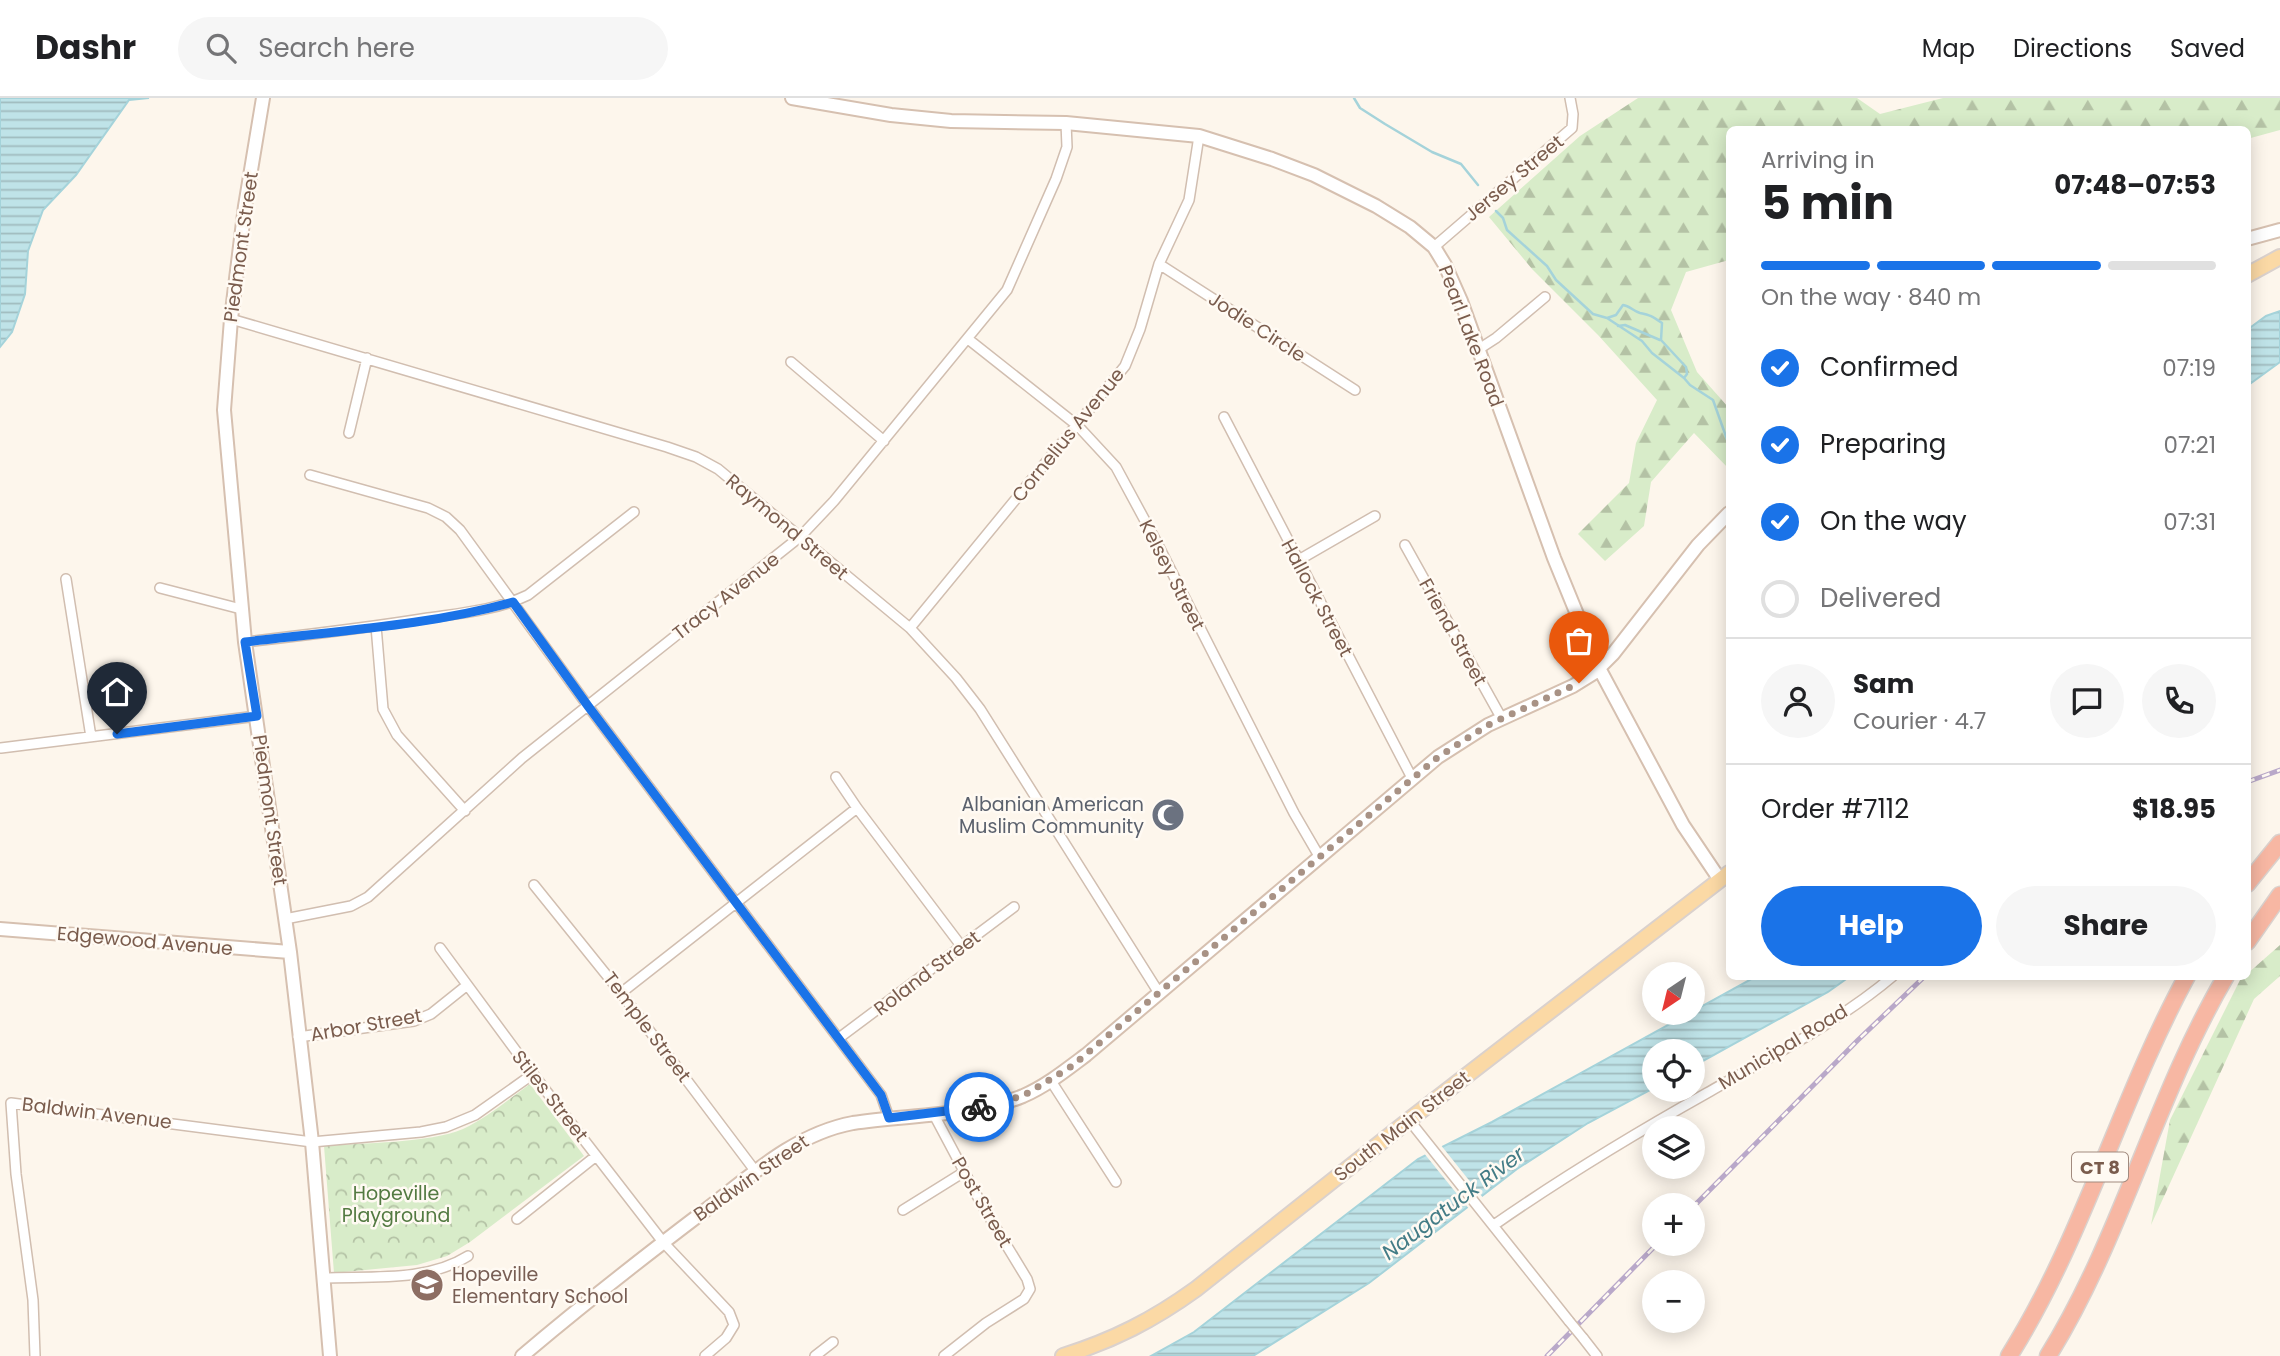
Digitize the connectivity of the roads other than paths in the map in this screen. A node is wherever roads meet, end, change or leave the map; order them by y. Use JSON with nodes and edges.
{"nodes":[{"id":1,"x":262,"y":98,"type":"edge"},
{"id":2,"x":792,"y":98,"type":"edge"},
{"id":3,"x":1570,"y":98,"type":"edge"},
{"id":4,"x":1066,"y":123,"type":"junction"},
{"id":5,"x":1199,"y":136,"type":"junction"},
{"id":6,"x":2280,"y":230,"type":"edge"},
{"id":7,"x":2251,"y":238,"type":"edge"},
{"id":8,"x":1434,"y":247,"type":"junction"},
{"id":9,"x":2280,"y":257,"type":"edge"},
{"id":10,"x":1159,"y":264,"type":"junction"},
{"id":11,"x":2251,"y":268,"type":"edge"},
{"id":12,"x":1545,"y":297,"type":"dead end"},
{"id":13,"x":231,"y":319,"type":"junction"},
{"id":14,"x":968,"y":339,"type":"junction"},
{"id":15,"x":1479,"y":349,"type":"junction"},
{"id":16,"x":368,"y":358,"type":"junction"},
{"id":17,"x":791,"y":362,"type":"dead end"},
{"id":18,"x":1355,"y":390,"type":"dead end"},
{"id":19,"x":1224,"y":417,"type":"dead end"},
{"id":20,"x":1078,"y":426,"type":"junction"},
{"id":21,"x":349,"y":433,"type":"dead end"},
{"id":22,"x":884,"y":441,"type":"junction"},
{"id":23,"x":310,"y":475,"type":"dead end"},
{"id":24,"x":634,"y":512,"type":"dead end"},
{"id":25,"x":1375,"y":516,"type":"dead end"},
{"id":26,"x":1726,"y":516,"type":"edge"},
{"id":27,"x":801,"y":536,"type":"junction"},
{"id":28,"x":1405,"y":545,"type":"dead end"},
{"id":29,"x":1297,"y":561,"type":"junction"},
{"id":30,"x":66,"y":579,"type":"dead end"},
{"id":31,"x":160,"y":588,"type":"dead end"},
{"id":32,"x":513,"y":602,"type":"junction"},
{"id":33,"x":241,"y":609,"type":"junction"},
{"id":34,"x":376,"y":626,"type":"junction"},
{"id":35,"x":910,"y":628,"type":"junction"},
{"id":36,"x":245,"y":642,"type":"junction"},
{"id":37,"x":1599,"y":668,"type":"junction"},
{"id":38,"x":588,"y":706,"type":"junction"},
{"id":39,"x":257,"y":716,"type":"junction"},
{"id":40,"x":1502,"y":719,"type":"junction"},
{"id":41,"x":91,"y":737,"type":"junction"},
{"id":42,"x":1,"y":748,"type":"edge"},
{"id":43,"x":836,"y":777,"type":"dead end"},
{"id":44,"x":1412,"y":778,"type":"junction"},
{"id":45,"x":857,"y":808,"type":"junction"},
{"id":46,"x":465,"y":811,"type":"junction"},
{"id":47,"x":2280,"y":842,"type":"edge"},
{"id":48,"x":1319,"y":856,"type":"junction"},
{"id":49,"x":1725,"y":876,"type":"edge"},
{"id":50,"x":2251,"y":880,"type":"edge"},
{"id":51,"x":534,"y":885,"type":"dead end"},
{"id":52,"x":2280,"y":895,"type":"edge"},
{"id":53,"x":736,"y":903,"type":"junction"},
{"id":54,"x":1014,"y":908,"type":"dead end"},
{"id":55,"x":285,"y":919,"type":"junction"},
{"id":56,"x":0,"y":929,"type":"edge"},
{"id":57,"x":2251,"y":936,"type":"edge"},
{"id":58,"x":962,"y":947,"type":"junction"},
{"id":59,"x":440,"y":948,"type":"dead end"},
{"id":60,"x":290,"y":952,"type":"junction"},
{"id":61,"x":1887,"y":980,"type":"edge"},
{"id":62,"x":2185,"y":980,"type":"edge"},
{"id":63,"x":2224,"y":980,"type":"edge"},
{"id":64,"x":466,"y":986,"type":"junction"},
{"id":65,"x":621,"y":993,"type":"junction"},
{"id":66,"x":1158,"y":993,"type":"junction"},
{"id":67,"x":298,"y":1037,"type":"junction"},
{"id":68,"x":839,"y":1038,"type":"junction"},
{"id":69,"x":533,"y":1074,"type":"junction"},
{"id":70,"x":1051,"y":1081,"type":"junction"},
{"id":71,"x":933,"y":1113,"type":"junction"},
{"id":72,"x":889,"y":1118,"type":"junction"},
{"id":73,"x":1409,"y":1120,"type":"junction"},
{"id":74,"x":312,"y":1142,"type":"junction"},
{"id":75,"x":596,"y":1156,"type":"junction"},
{"id":76,"x":756,"y":1172,"type":"junction"},
{"id":77,"x":964,"y":1172,"type":"junction"},
{"id":78,"x":1116,"y":1182,"type":"dead end"},
{"id":79,"x":903,"y":1210,"type":"dead end"},
{"id":80,"x":517,"y":1219,"type":"dead end"},
{"id":81,"x":1493,"y":1225,"type":"junction"},
{"id":82,"x":663,"y":1242,"type":"junction"},
{"id":83,"x":468,"y":1256,"type":"dead end"},
{"id":84,"x":324,"y":1278,"type":"junction"},
{"id":85,"x":833,"y":1342,"type":"dead end"},
{"id":86,"x":35,"y":1356,"type":"edge"},
{"id":87,"x":330,"y":1356,"type":"edge"},
{"id":88,"x":522,"y":1356,"type":"edge"},
{"id":89,"x":705,"y":1356,"type":"edge"},
{"id":90,"x":815,"y":1356,"type":"edge"},
{"id":91,"x":944,"y":1356,"type":"edge"},
{"id":92,"x":1063,"y":1356,"type":"edge"},
{"id":93,"x":1597,"y":1356,"type":"edge"},
{"id":94,"x":2009,"y":1356,"type":"edge"},
{"id":95,"x":2049,"y":1356,"type":"edge"}],
"edges":[{"from":1,"to":13,"type":"main road","name":"Piedmont Street"},
{"from":2,"to":4,"type":"main road","name":"Pearl Lake Road"},
{"from":3,"to":8,"type":"street","name":"Jersey Street"},
{"from":4,"to":5,"type":"main road","name":"Pearl Lake Road"},
{"from":4,"to":14,"type":"street","name":"Tracy Avenue"},
{"from":5,"to":8,"type":"main road","name":"Pearl Lake Road"},
{"from":5,"to":10,"type":"street","name":"Cornelius Avenue"},
{"from":6,"to":7,"type":"main road"},
{"from":8,"to":15,"type":"main road","name":"Pearl Lake Road"},
{"from":9,"to":11,"type":"main road"},
{"from":10,"to":18,"type":"street","name":"Jodie Circle"},
{"from":10,"to":20,"type":"street","name":"Cornelius Avenue"},
{"from":12,"to":15,"type":"street"},
{"from":13,"to":16,"type":"street","name":"Raymond Street"},
{"from":13,"to":33,"type":"main road","name":"Piedmont Street"},
{"from":14,"to":20,"type":"street","name":"Kelsey Street"},
{"from":14,"to":22,"type":"street","name":"Tracy Avenue"},
{"from":15,"to":37,"type":"main road","name":"Pearl Lake Road"},
{"from":16,"to":21,"type":"street"},
{"from":16,"to":27,"type":"street","name":"Raymond Street"},
{"from":17,"to":22,"type":"street"},
{"from":19,"to":29,"type":"street","name":"Hallock Street"},
{"from":20,"to":35,"type":"street","name":"Cornelius Avenue"},
{"from":20,"to":48,"type":"street","name":"Kelsey Street"},
{"from":22,"to":27,"type":"street","name":"Tracy Avenue"},
{"from":23,"to":32,"type":"street"},
{"from":24,"to":32,"type":"street"},
{"from":25,"to":29,"type":"street"},
{"from":26,"to":37,"type":"main road","name":"Baldwin Street"},
{"from":27,"to":35,"type":"street","name":"Raymond Street"},
{"from":27,"to":38,"type":"street","name":"Tracy Avenue"},
{"from":28,"to":40,"type":"street","name":"Friend Street"},
{"from":29,"to":44,"type":"street","name":"Hallock Street"},
{"from":30,"to":41,"type":"street"},
{"from":31,"to":33,"type":"street"},
{"from":32,"to":34,"type":"street"},
{"from":32,"to":38,"type":"street"},
{"from":33,"to":36,"type":"main road","name":"Piedmont Street"},
{"from":34,"to":36,"type":"street"},
{"from":34,"to":46,"type":"street"},
{"from":35,"to":66,"type":"street","name":"Raymond Street"},
{"from":36,"to":39,"type":"main road","name":"Piedmont Street"},
{"from":37,"to":40,"type":"main road","name":"Baldwin Street"},
{"from":37,"to":49,"type":"main road","name":"Pearl Lake Road"},
{"from":38,"to":46,"type":"street","name":"Tracy Avenue"},
{"from":38,"to":53,"type":"street"},
{"from":39,"to":41,"type":"street"},
{"from":39,"to":55,"type":"main road","name":"Piedmont Street"},
{"from":40,"to":44,"type":"main road","name":"Baldwin Street"},
{"from":41,"to":42,"type":"street"},
{"from":43,"to":45,"type":"street"},
{"from":44,"to":48,"type":"main road","name":"Baldwin Street"},
{"from":45,"to":53,"type":"street"},
{"from":45,"to":58,"type":"street"},
{"from":46,"to":55,"type":"street","name":"Tracy Avenue"},
{"from":47,"to":50,"type":"highway"},
{"from":48,"to":66,"type":"main road","name":"Baldwin Street"},
{"from":49,"to":73,"type":"main road","name":"South Main Street"},
{"from":51,"to":65,"type":"street","name":"Temple Street"},
{"from":52,"to":57,"type":"highway"},
{"from":53,"to":65,"type":"street"},
{"from":53,"to":68,"type":"street"},
{"from":54,"to":58,"type":"street","name":"Roland Street"},
{"from":55,"to":60,"type":"main road","name":"Piedmont Street"},
{"from":56,"to":60,"type":"main road","name":"Edgewood Avenue"},
{"from":58,"to":68,"type":"street","name":"Roland Street"},
{"from":59,"to":64,"type":"street","name":"Stiles Street"},
{"from":60,"to":67,"type":"main road","name":"Piedmont Street"},
{"from":61,"to":81,"type":"street","name":"Municipal Road"},
{"from":62,"to":94,"type":"highway","number":"CT 8"},
{"from":63,"to":95,"type":"highway","number":"CT 8"},
{"from":64,"to":67,"type":"street","name":"Arbor Street"},
{"from":64,"to":69,"type":"street","name":"Stiles Street"},
{"from":65,"to":76,"type":"street","name":"Temple Street"},
{"from":66,"to":70,"type":"main road","name":"Baldwin Street"},
{"from":67,"to":74,"type":"main road","name":"Piedmont Street"},
{"from":68,"to":72,"type":"street"},
{"from":69,"to":74,"type":"street"},
{"from":69,"to":75,"type":"street","name":"Stiles Street"},
{"from":70,"to":71,"type":"main road","name":"Baldwin Street"},
{"from":70,"to":78,"type":"street"},
{"from":71,"to":72,"type":"main road","name":"Baldwin Street"},
{"from":71,"to":77,"type":"street","name":"Post Street"},
{"from":72,"to":76,"type":"main road","name":"Baldwin Street"},
{"from":73,"to":81,"type":"street"},
{"from":73,"to":92,"type":"main road","name":"South Main Street"},
{"from":74,"to":84,"type":"main road","name":"Piedmont Street"},
{"from":74,"to":86,"type":"street","name":"Baldwin Avenue"},
{"from":75,"to":80,"type":"street"},
{"from":75,"to":82,"type":"street","name":"Stiles Street"},
{"from":76,"to":82,"type":"main road","name":"Baldwin Street"},
{"from":77,"to":79,"type":"street"},
{"from":77,"to":91,"type":"street","name":"Post Street"},
{"from":81,"to":93,"type":"street","bridge":true},
{"from":82,"to":88,"type":"main road","name":"Baldwin Street"},
{"from":82,"to":89,"type":"street","name":"Stiles Street"},
{"from":83,"to":84,"type":"street"},
{"from":84,"to":87,"type":"main road","name":"Piedmont Street"},
{"from":85,"to":90,"type":"street"}]}
